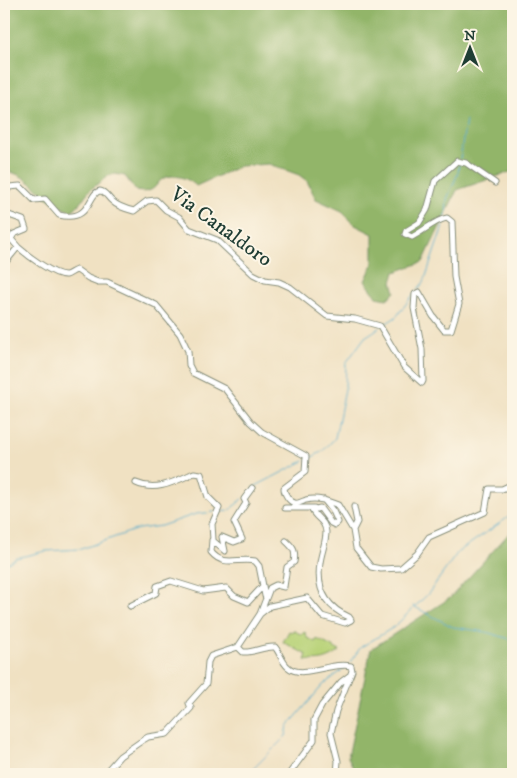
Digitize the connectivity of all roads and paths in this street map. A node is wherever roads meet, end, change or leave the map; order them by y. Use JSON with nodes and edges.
{"nodes":[{"id":1,"x":495,"y":183,"type":"dead end"},
{"id":2,"x":4,"y":197,"type":"edge"},
{"id":3,"x":4,"y":217,"type":"edge"},
{"id":4,"x":18,"y":247,"type":"junction"},
{"id":5,"x":4,"y":264,"type":"edge"},
{"id":6,"x":136,"y":483,"type":"dead end"},
{"id":7,"x":513,"y":484,"type":"edge"},
{"id":8,"x":252,"y":488,"type":"dead end"},
{"id":9,"x":324,"y":500,"type":"junction"},
{"id":10,"x":354,"y":507,"type":"dead end"},
{"id":11,"x":285,"y":508,"type":"dead end"},
{"id":12,"x":314,"y":508,"type":"junction"},
{"id":13,"x":353,"y":530,"type":"junction"},
{"id":14,"x":213,"y":540,"type":"junction"},
{"id":15,"x":286,"y":541,"type":"dead end"},
{"id":16,"x":262,"y":587,"type":"junction"},
{"id":17,"x":265,"y":596,"type":"junction"},
{"id":18,"x":130,"y":606,"type":"dead end"},
{"id":19,"x":260,"y":614,"type":"junction"},
{"id":20,"x":238,"y":647,"type":"junction"},
{"id":21,"x":350,"y":675,"type":"junction"},
{"id":22,"x":104,"y":774,"type":"edge"},
{"id":23,"x":289,"y":774,"type":"edge"},
{"id":24,"x":337,"y":774,"type":"edge"}],
"edges":[{"from":1,"to":2,"type":"street","name":"Via Canaldoro"},
{"from":3,"to":4,"type":"street"},
{"from":4,"to":5,"type":"street"},
{"from":4,"to":9,"type":"street"},
{"from":6,"to":14,"type":"street"},
{"from":7,"to":13,"type":"street"},
{"from":8,"to":14,"type":"street"},
{"from":9,"to":12,"type":"street"},
{"from":9,"to":13,"type":"street"},
{"from":10,"to":13,"type":"street"},
{"from":11,"to":12,"type":"street"},
{"from":12,"to":19,"type":"street"},
{"from":14,"to":16,"type":"street"},
{"from":15,"to":17,"type":"street"},
{"from":16,"to":17,"type":"street"},
{"from":16,"to":18,"type":"street"},
{"from":17,"to":19,"type":"street"},
{"from":19,"to":20,"type":"street"},
{"from":20,"to":21,"type":"street"},
{"from":20,"to":22,"type":"street"},
{"from":21,"to":23,"type":"street"},
{"from":21,"to":24,"type":"street"}]}
